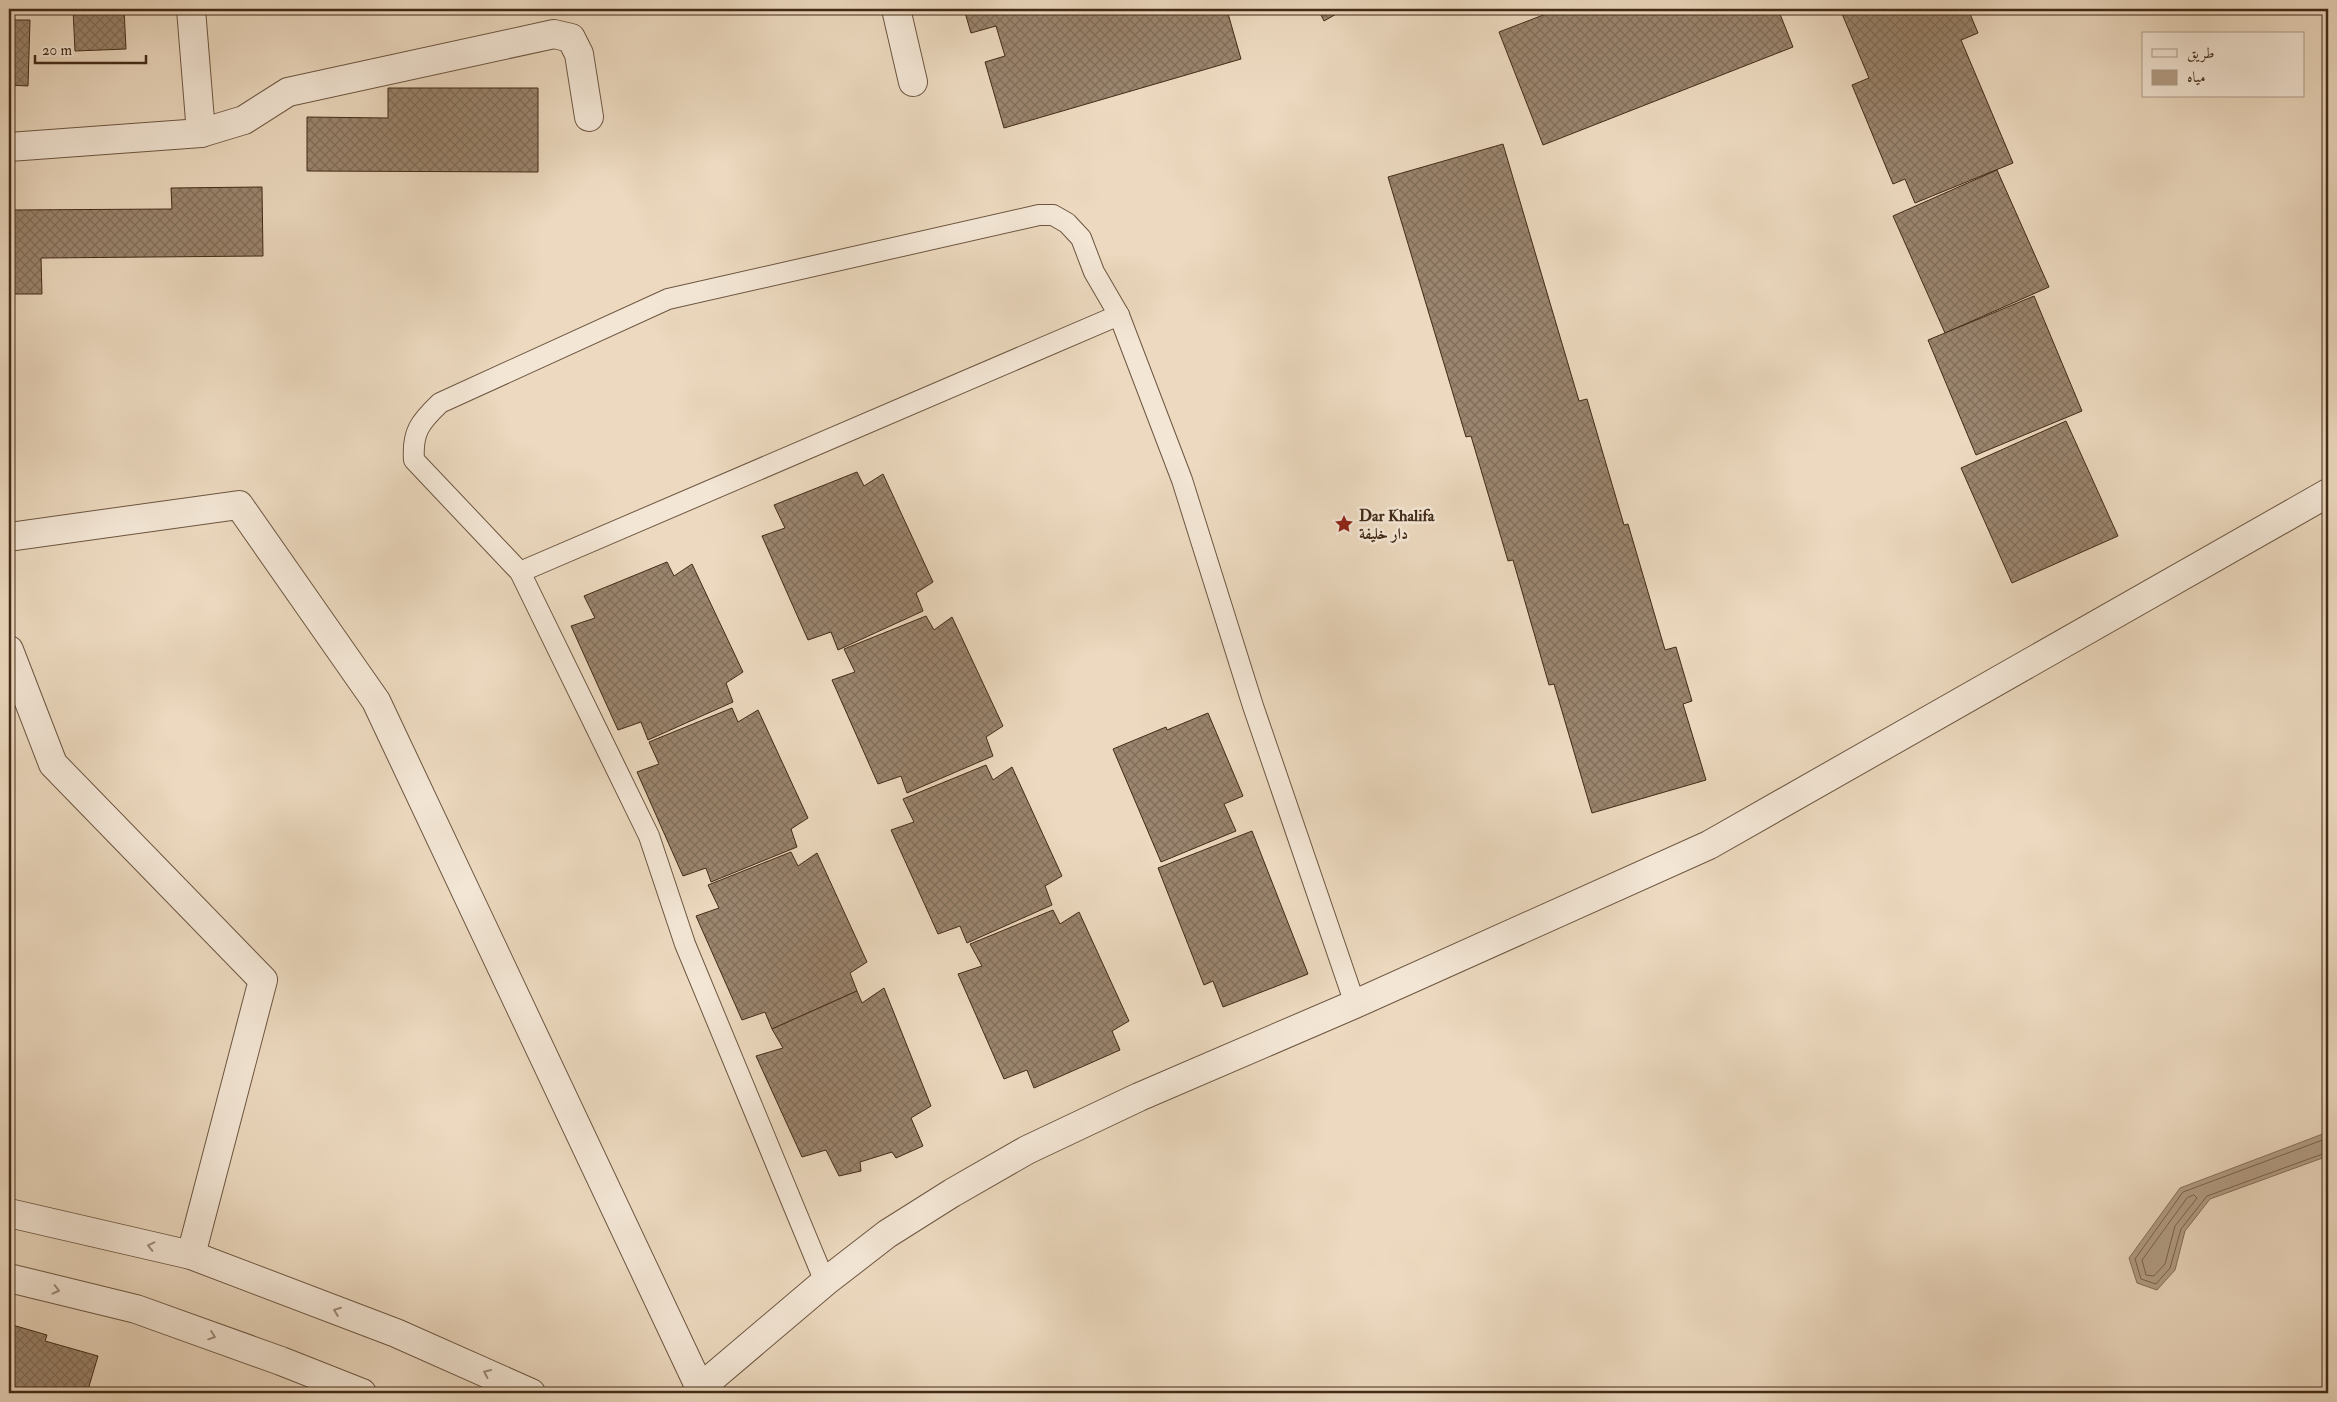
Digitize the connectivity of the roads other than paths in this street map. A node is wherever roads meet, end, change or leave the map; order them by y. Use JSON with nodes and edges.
{"nodes":[{"id":1,"x":191,"y":9,"type":"edge"},
{"id":2,"x":896,"y":9,"type":"edge"},
{"id":3,"x":913,"y":82,"type":"dead end"},
{"id":4,"x":589,"y":117,"type":"dead end"},
{"id":5,"x":201,"y":133,"type":"junction"},
{"id":6,"x":9,"y":147,"type":"edge"},
{"id":7,"x":1118,"y":315,"type":"junction"},
{"id":8,"x":2328,"y":493,"type":"edge"},
{"id":9,"x":9,"y":537,"type":"edge"},
{"id":10,"x":520,"y":572,"type":"junction"},
{"id":11,"x":9,"y":650,"type":"edge"},
{"id":12,"x":1355,"y":1004,"type":"junction"},
{"id":13,"x":9,"y":1213,"type":"edge"},
{"id":14,"x":191,"y":1255,"type":"junction"},
{"id":15,"x":9,"y":1278,"type":"edge"},
{"id":16,"x":825,"y":1282,"type":"junction"},
{"id":17,"x":698,"y":1390,"type":"edge"},
{"id":18,"x":362,"y":1393,"type":"edge"},
{"id":19,"x":531,"y":1393,"type":"edge"}],
"edges":[{"from":1,"to":5,"type":"street"},
{"from":2,"to":3,"type":"street"},
{"from":4,"to":5,"type":"street"},
{"from":5,"to":6,"type":"street"},
{"from":7,"to":10,"type":"lane"},
{"from":7,"to":10,"type":"lane"},
{"from":7,"to":12,"type":"lane"},
{"from":8,"to":12,"type":"street"},
{"from":9,"to":17,"type":"street"},
{"from":10,"to":16,"type":"lane"},
{"from":11,"to":14,"type":"street"},
{"from":12,"to":16,"type":"street"},
{"from":14,"to":13,"type":"street","one_way":true},
{"from":19,"to":14,"type":"street","one_way":true},
{"from":15,"to":18,"type":"street","one_way":true},
{"from":16,"to":17,"type":"street"}]}
